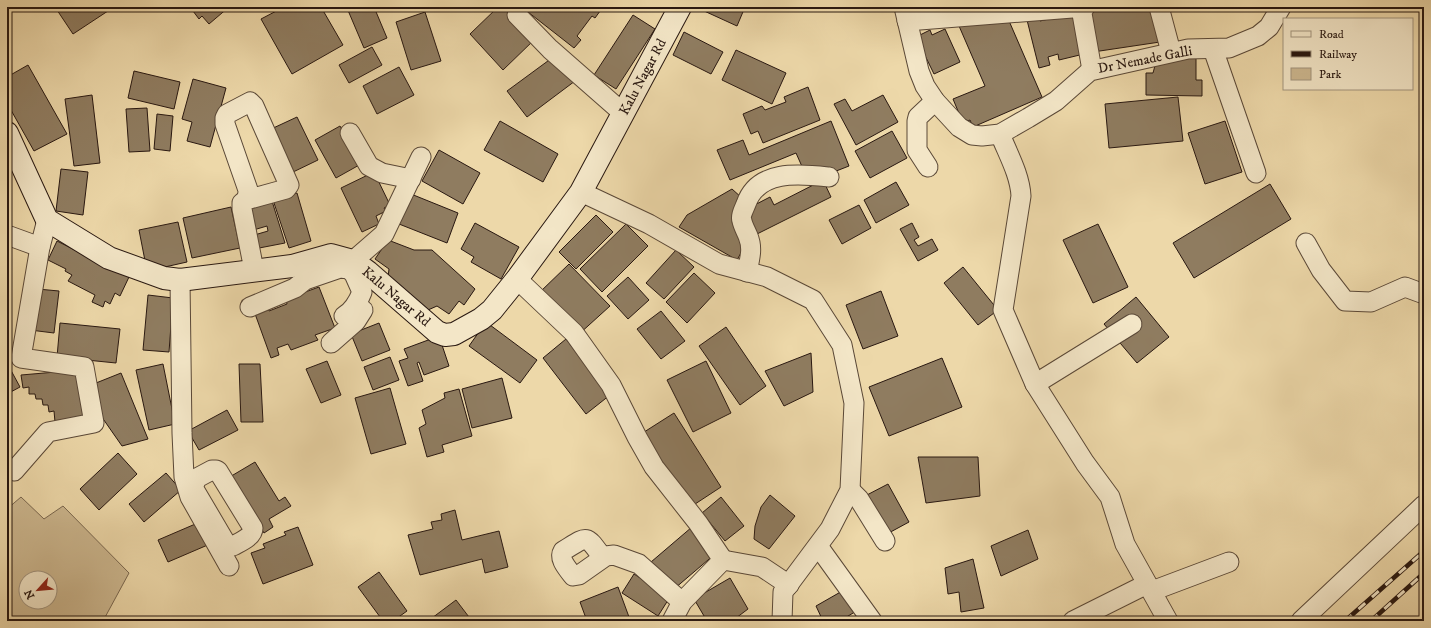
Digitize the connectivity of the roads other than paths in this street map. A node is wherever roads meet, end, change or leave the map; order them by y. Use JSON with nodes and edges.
{"nodes":[{"id":1,"x":680,"y":7,"type":"edge"},
{"id":2,"x":1159,"y":7,"type":"edge"},
{"id":3,"x":1281,"y":7,"type":"edge"},
{"id":4,"x":1083,"y":8,"type":"edge"},
{"id":5,"x":906,"y":14,"type":"edge"},
{"id":6,"x":517,"y":15,"type":"dead end"},
{"id":7,"x":1213,"y":49,"type":"junction"},
{"id":8,"x":1172,"y":52,"type":"junction"},
{"id":9,"x":1092,"y":70,"type":"junction"},
{"id":10,"x":935,"y":101,"type":"junction"},
{"id":11,"x":623,"y":113,"type":"junction"},
{"id":12,"x":7,"y":133,"type":"edge"},
{"id":13,"x":350,"y":133,"type":"dead end"},
{"id":14,"x":1000,"y":134,"type":"junction"},
{"id":15,"x":421,"y":157,"type":"dead end"},
{"id":16,"x":928,"y":167,"type":"dead end"},
{"id":17,"x":1256,"y":173,"type":"dead end"},
{"id":18,"x":829,"y":177,"type":"dead end"},
{"id":19,"x":411,"y":179,"type":"junction"},
{"id":20,"x":581,"y":192,"type":"junction"},
{"id":21,"x":246,"y":200,"type":"junction"},
{"id":22,"x":47,"y":220,"type":"junction"},
{"id":23,"x":7,"y":235,"type":"edge"},
{"id":24,"x":1306,"y":243,"type":"dead end"},
{"id":25,"x":40,"y":248,"type":"junction"},
{"id":26,"x":353,"y":261,"type":"junction"},
{"id":27,"x":292,"y":266,"type":"junction"},
{"id":28,"x":254,"y":270,"type":"junction"},
{"id":29,"x":747,"y":272,"type":"junction"},
{"id":30,"x":517,"y":279,"type":"junction"},
{"id":31,"x":180,"y":280,"type":"junction"},
{"id":32,"x":379,"y":281,"type":"junction"},
{"id":33,"x":299,"y":289,"type":"junction"},
{"id":34,"x":1424,"y":294,"type":"edge"},
{"id":35,"x":250,"y":307,"type":"dead end"},
{"id":36,"x":344,"y":316,"type":"dead end"},
{"id":37,"x":1132,"y":324,"type":"dead end"},
{"id":38,"x":331,"y":343,"type":"dead end"},
{"id":39,"x":1035,"y":384,"type":"junction"},
{"id":40,"x":14,"y":471,"type":"dead end"},
{"id":41,"x":850,"y":490,"type":"junction"},
{"id":42,"x":1424,"y":505,"type":"edge"},
{"id":43,"x":885,"y":541,"type":"dead end"},
{"id":44,"x":818,"y":546,"type":"junction"},
{"id":45,"x":603,"y":558,"type":"dead end"},
{"id":46,"x":723,"y":560,"type":"junction"},
{"id":47,"x":1229,"y":562,"type":"dead end"},
{"id":48,"x":229,"y":566,"type":"dead end"},
{"id":49,"x":789,"y":585,"type":"junction"},
{"id":50,"x":1149,"y":587,"type":"junction"},
{"id":51,"x":682,"y":602,"type":"junction"},
{"id":52,"x":672,"y":621,"type":"edge"},
{"id":53,"x":782,"y":621,"type":"edge"},
{"id":54,"x":872,"y":621,"type":"edge"},
{"id":55,"x":1073,"y":621,"type":"edge"},
{"id":56,"x":1168,"y":621,"type":"edge"},
{"id":57,"x":1301,"y":621,"type":"edge"}],
"edges":[{"from":1,"to":11,"type":"street","name":"Kalu Nagar Rd"},
{"from":2,"to":8,"type":"street"},
{"from":3,"to":7,"type":"street","name":"Dr Nemade Galli"},
{"from":4,"to":5,"type":"street"},
{"from":4,"to":9,"type":"street"},
{"from":5,"to":10,"type":"street","name":"Dr Nemade Galli"},
{"from":6,"to":11,"type":"street"},
{"from":7,"to":8,"type":"street","name":"Dr Nemade Galli"},
{"from":7,"to":17,"type":"street"},
{"from":8,"to":9,"type":"street","name":"Dr Nemade Galli"},
{"from":9,"to":14,"type":"street","name":"Dr Nemade Galli"},
{"from":10,"to":14,"type":"street","name":"Dr Nemade Galli"},
{"from":10,"to":16,"type":"street"},
{"from":11,"to":20,"type":"street","name":"Kalu Nagar Rd"},
{"from":12,"to":22,"type":"street"},
{"from":13,"to":19,"type":"street"},
{"from":14,"to":39,"type":"street"},
{"from":15,"to":19,"type":"street"},
{"from":18,"to":29,"type":"street"},
{"from":19,"to":26,"type":"street"},
{"from":20,"to":29,"type":"street"},
{"from":20,"to":30,"type":"street","name":"Kalu Nagar Rd"},
{"from":21,"to":21,"type":"street"},
{"from":21,"to":28,"type":"street"},
{"from":22,"to":25,"type":"street"},
{"from":22,"to":31,"type":"street","name":"Kalu Nagar Rd"},
{"from":23,"to":25,"type":"street"},
{"from":24,"to":34,"type":"street"},
{"from":25,"to":40,"type":"street"},
{"from":26,"to":27,"type":"street","name":"Kalu Nagar Rd"},
{"from":26,"to":32,"type":"street","name":"Kalu Nagar Rd"},
{"from":27,"to":28,"type":"street","name":"Kalu Nagar Rd"},
{"from":27,"to":33,"type":"street"},
{"from":28,"to":31,"type":"street","name":"Kalu Nagar Rd"},
{"from":29,"to":41,"type":"street"},
{"from":30,"to":32,"type":"street","name":"Kalu Nagar Rd"},
{"from":30,"to":46,"type":"street"},
{"from":31,"to":48,"type":"street"},
{"from":32,"to":38,"type":"street"},
{"from":33,"to":35,"type":"street"},
{"from":33,"to":36,"type":"street"},
{"from":37,"to":39,"type":"street"},
{"from":39,"to":50,"type":"street"},
{"from":41,"to":43,"type":"street"},
{"from":41,"to":44,"type":"street"},
{"from":42,"to":57,"type":"street"},
{"from":44,"to":49,"type":"street"},
{"from":44,"to":54,"type":"street"},
{"from":45,"to":51,"type":"street"},
{"from":46,"to":49,"type":"street"},
{"from":46,"to":51,"type":"street"},
{"from":47,"to":50,"type":"street"},
{"from":49,"to":53,"type":"street"},
{"from":50,"to":55,"type":"street"},
{"from":50,"to":56,"type":"street"},
{"from":51,"to":52,"type":"street"}]}
